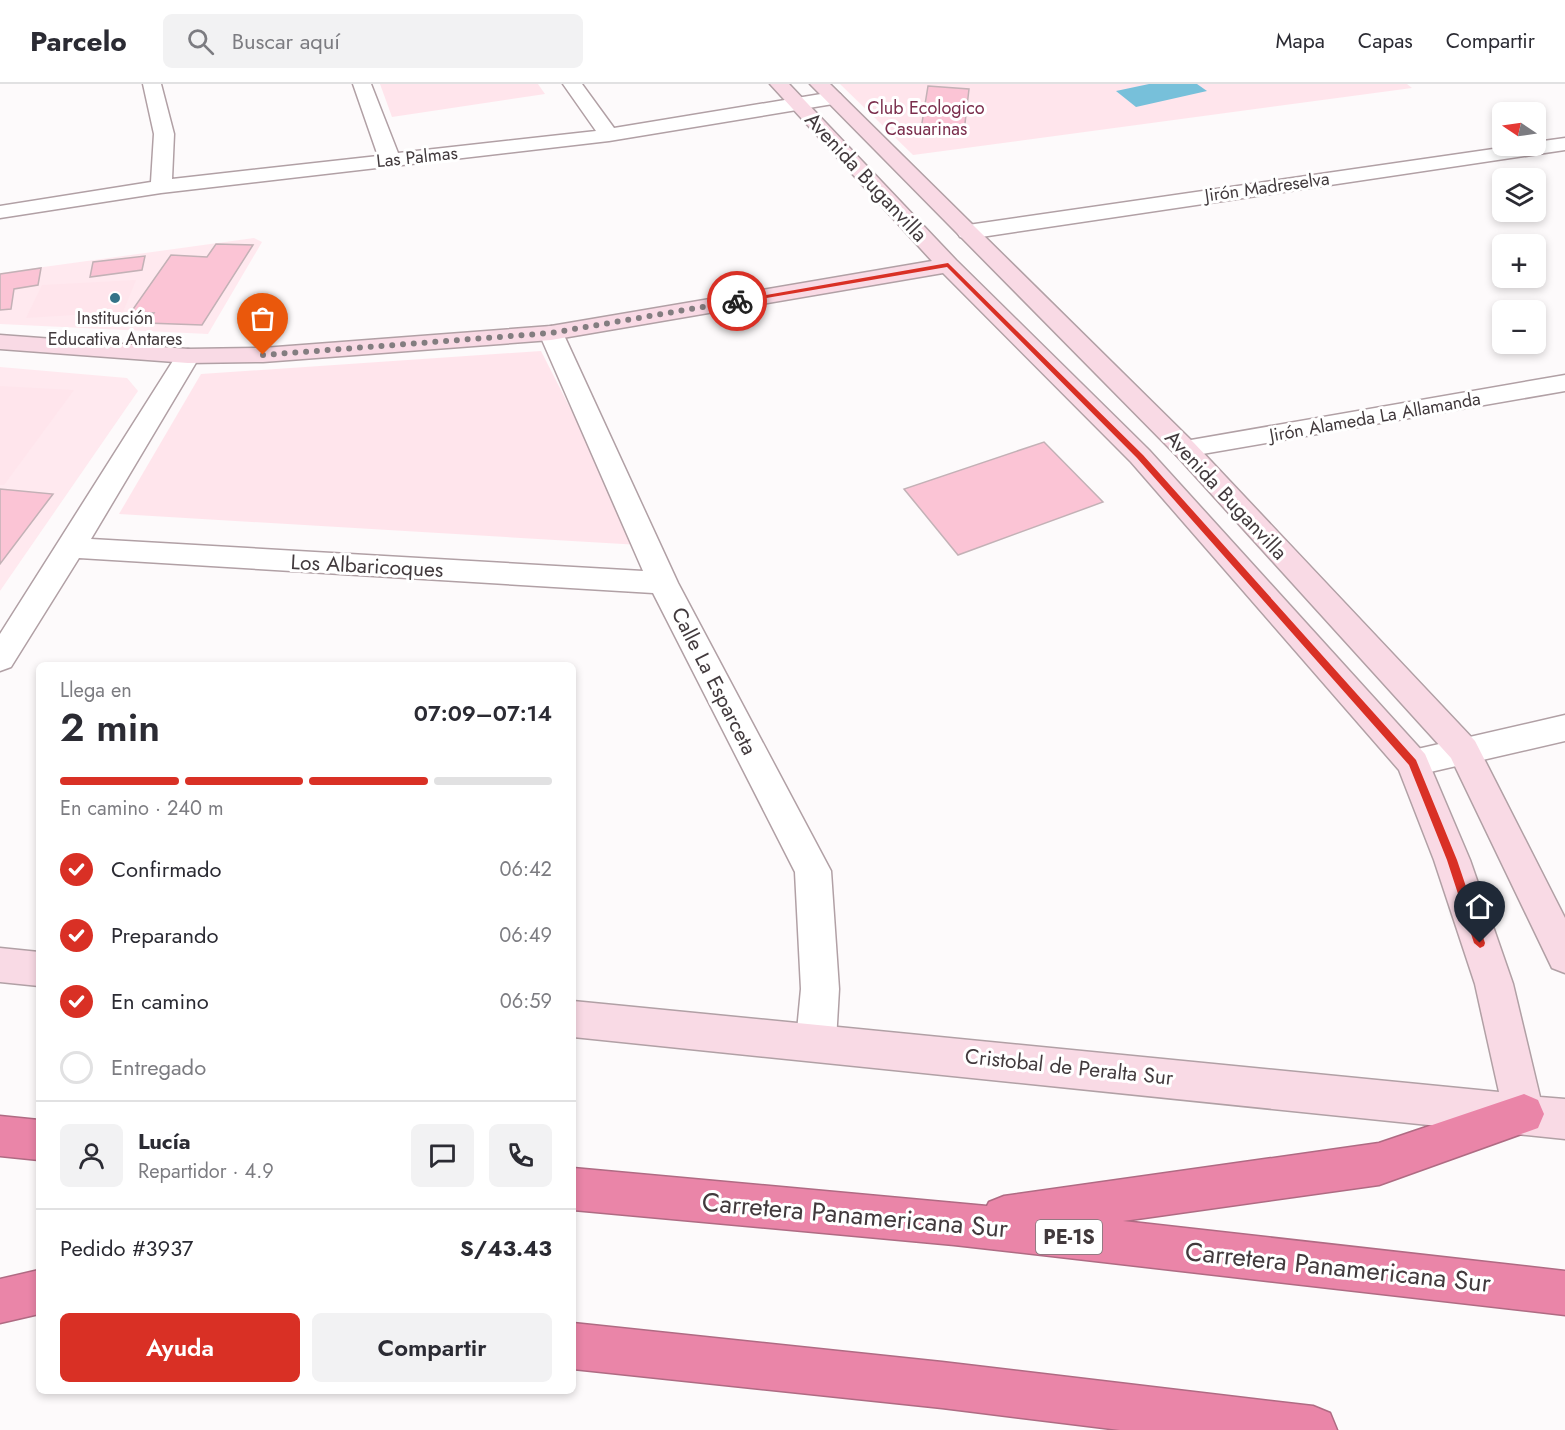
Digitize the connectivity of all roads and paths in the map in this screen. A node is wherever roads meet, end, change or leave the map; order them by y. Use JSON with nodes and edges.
{"nodes":[{"id":1,"x":152,"y":84,"type":"edge"},
{"id":2,"x":362,"y":84,"type":"edge"},
{"id":3,"x":572,"y":84,"type":"edge"},
{"id":4,"x":826,"y":91,"type":"edge"},
{"id":5,"x":788,"y":94,"type":"edge"},
{"id":6,"x":609,"y":135,"type":"junction"},
{"id":7,"x":1565,"y":144,"type":"edge"},
{"id":8,"x":390,"y":160,"type":"junction"},
{"id":9,"x":161,"y":187,"type":"junction"},
{"id":10,"x":0,"y":212,"type":"edge"},
{"id":11,"x":968,"y":232,"type":"junction"},
{"id":12,"x":948,"y":265,"type":"junction"},
{"id":13,"x":551,"y":333,"type":"junction"},
{"id":14,"x":0,"y":342,"type":"edge"},
{"id":15,"x":188,"y":356,"type":"junction"},
{"id":16,"x":1565,"y":383,"type":"edge"},
{"id":17,"x":1185,"y":450,"type":"junction"},
{"id":18,"x":71,"y":548,"type":"junction"},
{"id":19,"x":663,"y":583,"type":"junction"},
{"id":20,"x":0,"y":659,"type":"edge"},
{"id":21,"x":1565,"y":728,"type":"edge"},
{"id":22,"x":1463,"y":750,"type":"junction"},
{"id":23,"x":1413,"y":763,"type":"junction"},
{"id":24,"x":1565,"y":956,"type":"edge"},
{"id":25,"x":0,"y":965,"type":"edge"},
{"id":26,"x":36,"y":969,"type":"edge"},
{"id":27,"x":576,"y":1019,"type":"edge"},
{"id":28,"x":816,"y":1041,"type":"junction"},
{"id":29,"x":1524,"y":1114,"type":"junction"},
{"id":30,"x":1565,"y":1119,"type":"edge"},
{"id":31,"x":0,"y":1136,"type":"edge"},
{"id":32,"x":36,"y":1140,"type":"edge"},
{"id":33,"x":576,"y":1189,"type":"edge"},
{"id":34,"x":954,"y":1224,"type":"junction"},
{"id":35,"x":0,"y":1287,"type":"edge"},
{"id":36,"x":36,"y":1291,"type":"edge"},
{"id":37,"x":36,"y":1292,"type":"edge"},
{"id":38,"x":1565,"y":1293,"type":"edge"},
{"id":39,"x":0,"y":1301,"type":"edge"},
{"id":40,"x":576,"y":1346,"type":"edge"},
{"id":41,"x":1312,"y":1430,"type":"edge"}],
"edges":[{"from":1,"to":9,"type":"street"},
{"from":2,"to":8,"type":"street"},
{"from":3,"to":6,"type":"street"},
{"from":4,"to":5,"type":"street","name":"Las Palmas"},
{"from":4,"to":11,"type":"street","name":"Avenida Buganvilla"},
{"from":5,"to":6,"type":"street","name":"Las Palmas"},
{"from":5,"to":12,"type":"street","name":"Avenida Buganvilla"},
{"from":6,"to":8,"type":"street","name":"Las Palmas"},
{"from":7,"to":11,"type":"street","name":"Jirón Madreselva"},
{"from":8,"to":9,"type":"street","name":"Las Palmas"},
{"from":9,"to":10,"type":"street","name":"Las Palmas"},
{"from":11,"to":17,"type":"street","name":"Avenida Buganvilla"},
{"from":12,"to":13,"type":"street"},
{"from":12,"to":23,"type":"street","name":"Avenida Buganvilla"},
{"from":13,"to":15,"type":"street"},
{"from":13,"to":19,"type":"street","name":"Calle La Esparceta"},
{"from":14,"to":15,"type":"street"},
{"from":15,"to":18,"type":"street"},
{"from":16,"to":17,"type":"street","name":"Jirón Alameda La Allamanda"},
{"from":17,"to":22,"type":"street","name":"Avenida Buganvilla"},
{"from":18,"to":19,"type":"street","name":"Los Albaricoques"},
{"from":18,"to":20,"type":"street"},
{"from":19,"to":28,"type":"street","name":"Calle La Esparceta"},
{"from":21,"to":22,"type":"street"},
{"from":22,"to":23,"type":"street"},
{"from":22,"to":24,"type":"street","name":"Avenida Buganvilla"},
{"from":23,"to":29,"type":"street","name":"Avenida Buganvilla"},
{"from":25,"to":26,"type":"street"},
{"from":27,"to":28,"type":"street","name":"Cristobal de Peralta Sur"},
{"from":28,"to":29,"type":"street","name":"Cristobal de Peralta Sur"},
{"from":29,"to":30,"type":"street","name":"Cristobal de Peralta Sur"},
{"from":29,"to":34,"type":"highway"},
{"from":31,"to":32,"type":"highway"},
{"from":33,"to":34,"type":"highway","name":"Carretera Panamericana Sur","number":"PE-1S"},
{"from":34,"to":38,"type":"highway","name":"Carretera Panamericana Sur","number":"PE-1S"},
{"from":35,"to":36,"type":"highway"},
{"from":37,"to":39,"type":"highway"},
{"from":40,"to":41,"type":"highway"}]}
